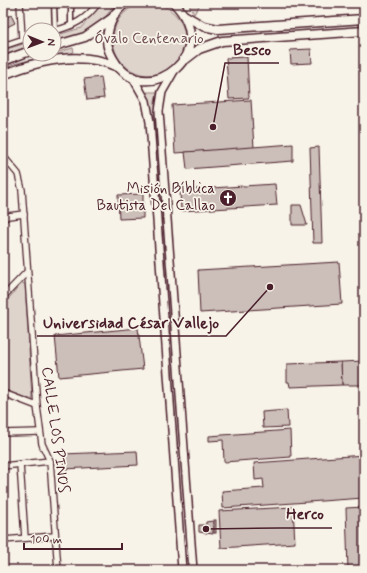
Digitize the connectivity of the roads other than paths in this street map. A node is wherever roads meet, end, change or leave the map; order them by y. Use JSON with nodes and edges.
{"nodes":[{"id":1,"x":20,"y":3,"type":"edge"},
{"id":2,"x":54,"y":3,"type":"edge"},
{"id":3,"x":70,"y":3,"type":"edge"},
{"id":4,"x":88,"y":3,"type":"edge"},
{"id":5,"x":174,"y":3,"type":"edge"},
{"id":6,"x":124,"y":4,"type":"edge"},
{"id":7,"x":96,"y":5,"type":"edge"},
{"id":8,"x":183,"y":15,"type":"junction"},
{"id":9,"x":112,"y":18,"type":"junction"},
{"id":10,"x":364,"y":18,"type":"edge"},
{"id":11,"x":54,"y":22,"type":"edge"},
{"id":12,"x":72,"y":27,"type":"junction"},
{"id":13,"x":62,"y":29,"type":"edge"},
{"id":14,"x":364,"y":32,"type":"edge"},
{"id":15,"x":22,"y":39,"type":"joint"},
{"id":16,"x":62,"y":44,"type":"edge"},
{"id":17,"x":3,"y":46,"type":"edge"},
{"id":18,"x":22,"y":54,"type":"edge"},
{"id":19,"x":3,"y":61,"type":"edge"},
{"id":20,"x":182,"y":62,"type":"junction"},
{"id":21,"x":119,"y":67,"type":"junction"},
{"id":22,"x":174,"y":71,"type":"junction"},
{"id":23,"x":3,"y":75,"type":"edge"},
{"id":24,"x":132,"y":76,"type":"junction"},
{"id":25,"x":161,"y":138,"type":"junction"},
{"id":26,"x":151,"y":139,"type":"junction"},
{"id":27,"x":3,"y":156,"type":"edge"},
{"id":28,"x":165,"y":192,"type":"junction"},
{"id":29,"x":155,"y":193,"type":"junction"},
{"id":30,"x":24,"y":214,"type":"junction"},
{"id":31,"x":3,"y":219,"type":"edge"},
{"id":32,"x":160,"y":261,"type":"junction"},
{"id":33,"x":170,"y":261,"type":"junction"},
{"id":34,"x":27,"y":272,"type":"junction"},
{"id":35,"x":3,"y":297,"type":"edge"},
{"id":36,"x":3,"y":392,"type":"edge"},
{"id":37,"x":37,"y":406,"type":"junction"},
{"id":38,"x":40,"y":432,"type":"junction"},
{"id":39,"x":3,"y":433,"type":"edge"},
{"id":40,"x":50,"y":461,"type":"junction"},
{"id":41,"x":20,"y":464,"type":"junction"},
{"id":42,"x":3,"y":466,"type":"edge"},
{"id":43,"x":55,"y":536,"type":"junction"},
{"id":44,"x":25,"y":538,"type":"junction"},
{"id":45,"x":3,"y":540,"type":"edge"},
{"id":46,"x":58,"y":570,"type":"edge"},
{"id":47,"x":182,"y":570,"type":"edge"},
{"id":48,"x":193,"y":570,"type":"edge"}],
"edges":[{"from":1,"to":15,"type":"street"},
{"from":2,"to":3,"type":"street"},
{"from":2,"to":11,"type":"street"},
{"from":3,"to":12,"type":"street"},
{"from":4,"to":7,"type":"street"},
{"from":5,"to":8,"type":"main road"},
{"from":6,"to":9,"type":"main road"},
{"from":7,"to":12,"type":"street"},
{"from":8,"to":10,"type":"main road"},
{"from":8,"to":20,"type":"main road"},
{"from":9,"to":16,"type":"main road"},
{"from":9,"to":21,"type":"main road"},
{"from":12,"to":13,"type":"street"},
{"from":14,"to":20,"type":"main road"},
{"from":15,"to":17,"type":"street"},
{"from":18,"to":19,"type":"main road"},
{"from":20,"to":22,"type":"main road"},
{"from":21,"to":23,"type":"main road"},
{"from":21,"to":24,"type":"main road"},
{"from":22,"to":24,"type":"main road"},
{"from":22,"to":25,"type":"main road"},
{"from":24,"to":26,"type":"main road"},
{"from":25,"to":26,"type":"main road"},
{"from":25,"to":28,"type":"main road"},
{"from":26,"to":29,"type":"main road"},
{"from":27,"to":30,"type":"street","name":"CALLE LOS PINOS"},
{"from":28,"to":29,"type":"main road"},
{"from":28,"to":33,"type":"main road"},
{"from":29,"to":32,"type":"main road"},
{"from":30,"to":31,"type":"street"},
{"from":30,"to":34,"type":"street","name":"CALLE LOS PINOS"},
{"from":32,"to":33,"type":"main road"},
{"from":32,"to":47,"type":"main road"},
{"from":33,"to":48,"type":"main road"},
{"from":34,"to":35,"type":"street"},
{"from":34,"to":37,"type":"street","name":"CALLE LOS PINOS"},
{"from":36,"to":37,"type":"street"},
{"from":37,"to":38,"type":"street","name":"CALLE LOS PINOS"},
{"from":38,"to":39,"type":"street"},
{"from":38,"to":40,"type":"street","name":"CALLE LOS PINOS"},
{"from":40,"to":41,"type":"street"},
{"from":40,"to":43,"type":"street","name":"CALLE LOS PINOS"},
{"from":41,"to":42,"type":"street"},
{"from":41,"to":44,"type":"street"},
{"from":43,"to":44,"type":"street"},
{"from":43,"to":46,"type":"street","name":"CALLE LOS PINOS"},
{"from":44,"to":45,"type":"street"}]}
